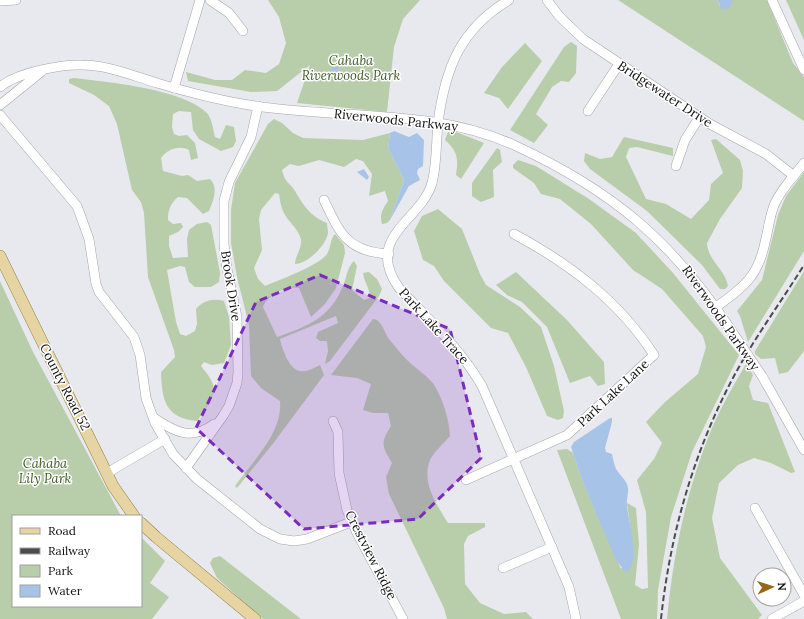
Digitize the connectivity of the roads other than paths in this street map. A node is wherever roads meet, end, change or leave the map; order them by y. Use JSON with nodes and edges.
{"nodes":[{"id":1,"x":16,"y":0,"type":"edge"},
{"id":2,"x":200,"y":0,"type":"edge"},
{"id":3,"x":210,"y":0,"type":"edge"},
{"id":4,"x":509,"y":0,"type":"edge"},
{"id":5,"x":547,"y":0,"type":"edge"},
{"id":6,"x":772,"y":0,"type":"edge"},
{"id":7,"x":0,"y":1,"type":"edge"},
{"id":8,"x":243,"y":31,"type":"dead end"},
{"id":9,"x":619,"y":64,"type":"junction"},
{"id":10,"x":804,"y":70,"type":"edge"},
{"id":11,"x":42,"y":71,"type":"junction"},
{"id":12,"x":0,"y":87,"type":"edge"},
{"id":13,"x":174,"y":88,"type":"junction"},
{"id":14,"x":0,"y":105,"type":"edge"},
{"id":15,"x":258,"y":106,"type":"junction"},
{"id":16,"x":588,"y":111,"type":"dead end"},
{"id":17,"x":0,"y":115,"type":"edge"},
{"id":18,"x":699,"y":118,"type":"junction"},
{"id":19,"x":438,"y":123,"type":"junction"},
{"id":20,"x":804,"y":163,"type":"edge"},
{"id":21,"x":676,"y":166,"type":"dead end"},
{"id":22,"x":794,"y":176,"type":"junction"},
{"id":23,"x":324,"y":200,"type":"dead end"},
{"id":24,"x":514,"y":234,"type":"dead end"},
{"id":25,"x":389,"y":254,"type":"junction"},
{"id":26,"x":0,"y":256,"type":"edge"},
{"id":27,"x":716,"y":307,"type":"junction"},
{"id":28,"x":153,"y":417,"type":"junction"},
{"id":29,"x":220,"y":420,"type":"junction"},
{"id":30,"x":333,"y":421,"type":"dead end"},
{"id":31,"x":165,"y":439,"type":"junction"},
{"id":32,"x":804,"y":450,"type":"edge"},
{"id":33,"x":515,"y":460,"type":"junction"},
{"id":34,"x":186,"y":468,"type":"junction"},
{"id":35,"x":107,"y":473,"type":"junction"},
{"id":36,"x":466,"y":480,"type":"dead end"},
{"id":37,"x":755,"y":508,"type":"dead end"},
{"id":38,"x":133,"y":515,"type":"edge"},
{"id":39,"x":352,"y":522,"type":"junction"},
{"id":40,"x":142,"y":524,"type":"edge"},
{"id":41,"x":552,"y":547,"type":"junction"},
{"id":42,"x":503,"y":568,"type":"dead end"},
{"id":43,"x":804,"y":595,"type":"edge"},
{"id":44,"x":804,"y":601,"type":"edge"},
{"id":45,"x":255,"y":619,"type":"edge"},
{"id":46,"x":403,"y":619,"type":"edge"},
{"id":47,"x":576,"y":619,"type":"edge"},
{"id":48,"x":772,"y":619,"type":"edge"}],
"edges":[{"from":1,"to":7,"type":"street"},
{"from":2,"to":13,"type":"street"},
{"from":3,"to":8,"type":"street"},
{"from":4,"to":19,"type":"street"},
{"from":5,"to":9,"type":"street","name":"Bridgewater Drive"},
{"from":6,"to":10,"type":"street"},
{"from":9,"to":16,"type":"street"},
{"from":9,"to":18,"type":"street","name":"Bridgewater Drive"},
{"from":11,"to":12,"type":"street","name":"Riverwoods Parkway"},
{"from":11,"to":13,"type":"street","name":"Riverwoods Parkway"},
{"from":11,"to":14,"type":"street","name":"Riverwoods Parkway"},
{"from":13,"to":15,"type":"street","name":"Riverwoods Parkway"},
{"from":15,"to":19,"type":"street","name":"Riverwoods Parkway"},
{"from":15,"to":29,"type":"street","name":"Brook Drive"},
{"from":17,"to":28,"type":"street"},
{"from":18,"to":21,"type":"street"},
{"from":18,"to":22,"type":"street","name":"Bridgewater Drive"},
{"from":19,"to":25,"type":"street","name":"Park Lake Trace"},
{"from":19,"to":27,"type":"street","name":"Riverwoods Parkway"},
{"from":20,"to":22,"type":"street"},
{"from":22,"to":27,"type":"street"},
{"from":23,"to":25,"type":"street"},
{"from":24,"to":33,"type":"street","name":"Park Lake Lane"},
{"from":25,"to":33,"type":"street","name":"Park Lake Trace"},
{"from":26,"to":35,"type":"main road","name":"County Road 52"},
{"from":27,"to":32,"type":"street","name":"Riverwoods Parkway","bridge":true},
{"from":28,"to":29,"type":"street","name":"Brook Drive"},
{"from":28,"to":31,"type":"street"},
{"from":29,"to":34,"type":"street","name":"Brook Drive"},
{"from":30,"to":39,"type":"street","name":"Crestview Ridge"},
{"from":31,"to":34,"type":"street"},
{"from":31,"to":35,"type":"street"},
{"from":33,"to":36,"type":"street","name":"Park Lake Lane"},
{"from":33,"to":41,"type":"street","name":"Park Lake Trace"},
{"from":34,"to":39,"type":"street"},
{"from":35,"to":38,"type":"main road","name":"County Road 52"},
{"from":37,"to":43,"type":"street"},
{"from":39,"to":46,"type":"street","name":"Crestview Ridge"},
{"from":40,"to":45,"type":"main road"},
{"from":41,"to":42,"type":"street"},
{"from":41,"to":47,"type":"street","name":"Park Lake Trace"},
{"from":44,"to":48,"type":"street"}]}
